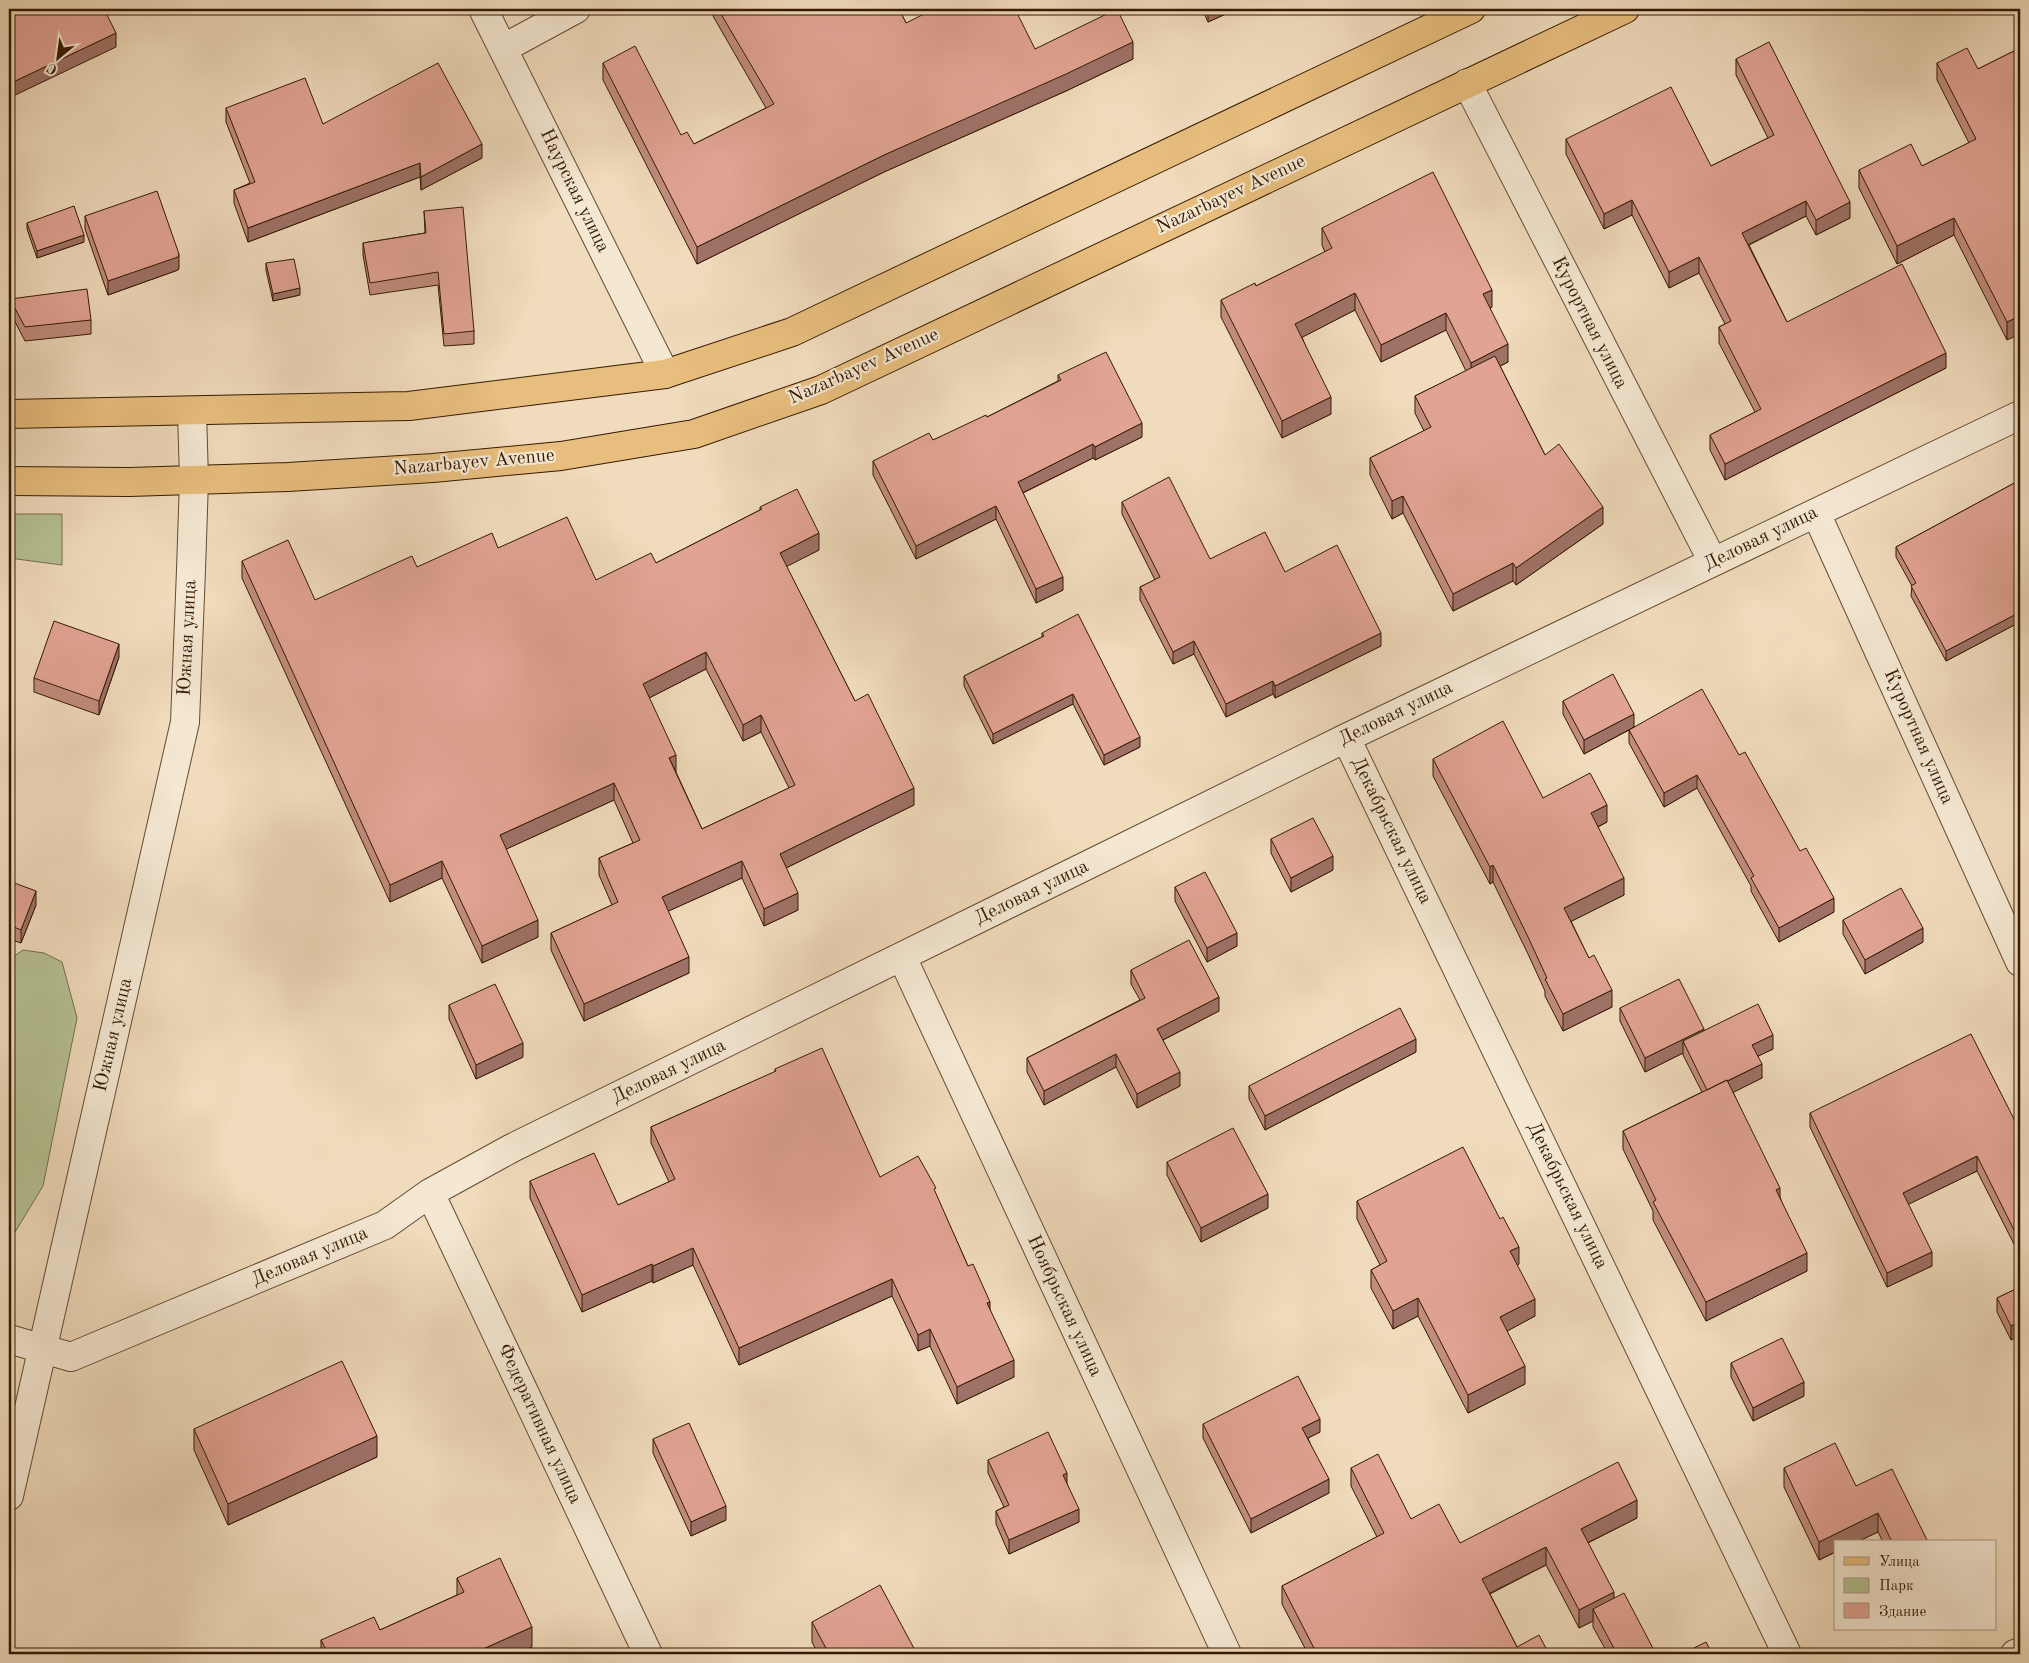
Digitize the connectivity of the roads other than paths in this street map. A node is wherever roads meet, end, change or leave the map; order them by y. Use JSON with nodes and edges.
{"nodes":[{"id":1,"x":483,"y":9,"type":"edge"},
{"id":2,"x":576,"y":9,"type":"edge"},
{"id":3,"x":1626,"y":9,"type":"edge"},
{"id":4,"x":1458,"y":12,"type":"edge"},
{"id":5,"x":504,"y":48,"type":"junction"},
{"id":6,"x":1467,"y":83,"type":"junction"},
{"id":7,"x":665,"y":374,"type":"junction"},
{"id":8,"x":192,"y":410,"type":"junction"},
{"id":9,"x":9,"y":414,"type":"edge"},
{"id":10,"x":2020,"y":415,"type":"edge"},
{"id":11,"x":194,"y":480,"type":"junction"},
{"id":12,"x":9,"y":481,"type":"edge"},
{"id":13,"x":1816,"y":513,"type":"junction"},
{"id":14,"x":1712,"y":562,"type":"junction"},
{"id":15,"x":1346,"y":738,"type":"junction"},
{"id":16,"x":902,"y":957,"type":"junction"},
{"id":17,"x":2020,"y":962,"type":"edge"},
{"id":18,"x":430,"y":1194,"type":"junction"},
{"id":19,"x":9,"y":1339,"type":"edge"},
{"id":20,"x":43,"y":1350,"type":"junction"},
{"id":21,"x":9,"y":1496,"type":"edge"},
{"id":22,"x":2020,"y":1652,"type":"edge"},
{"id":23,"x":648,"y":1654,"type":"edge"},
{"id":24,"x":1226,"y":1654,"type":"edge"},
{"id":25,"x":1787,"y":1654,"type":"edge"},
{"id":26,"x":2014,"y":1654,"type":"edge"}],
"edges":[{"from":1,"to":5,"type":"street","name":"Наурская улица"},
{"from":2,"to":5,"type":"street"},
{"from":3,"to":6,"type":"main road","name":"Nazarbayev Avenue"},
{"from":4,"to":7,"type":"main road"},
{"from":5,"to":7,"type":"street","name":"Наурская улица"},
{"from":6,"to":11,"type":"main road","name":"Nazarbayev Avenue"},
{"from":6,"to":14,"type":"street","name":"Курортная улица"},
{"from":7,"to":8,"type":"main road"},
{"from":8,"to":9,"type":"main road"},
{"from":8,"to":11,"type":"street","name":"Южная улица"},
{"from":10,"to":13,"type":"street","name":"Деловая улица"},
{"from":11,"to":12,"type":"main road","name":"Nazarbayev Avenue"},
{"from":11,"to":20,"type":"street","name":"Южная улица"},
{"from":13,"to":14,"type":"street","name":"Деловая улица"},
{"from":13,"to":17,"type":"street","name":"Курортная улица"},
{"from":14,"to":15,"type":"street","name":"Деловая улица"},
{"from":15,"to":16,"type":"street","name":"Деловая улица"},
{"from":15,"to":25,"type":"street","name":"Декабрьская улица"},
{"from":16,"to":18,"type":"street","name":"Деловая улица"},
{"from":16,"to":24,"type":"street","name":"Ноябрьская улица"},
{"from":18,"to":20,"type":"street","name":"Деловая улица"},
{"from":18,"to":23,"type":"street","name":"Федеративная улица"},
{"from":19,"to":20,"type":"street","name":"Деловая улица"},
{"from":20,"to":21,"type":"street","name":"Южная улица"},
{"from":22,"to":26,"type":"street"}]}
